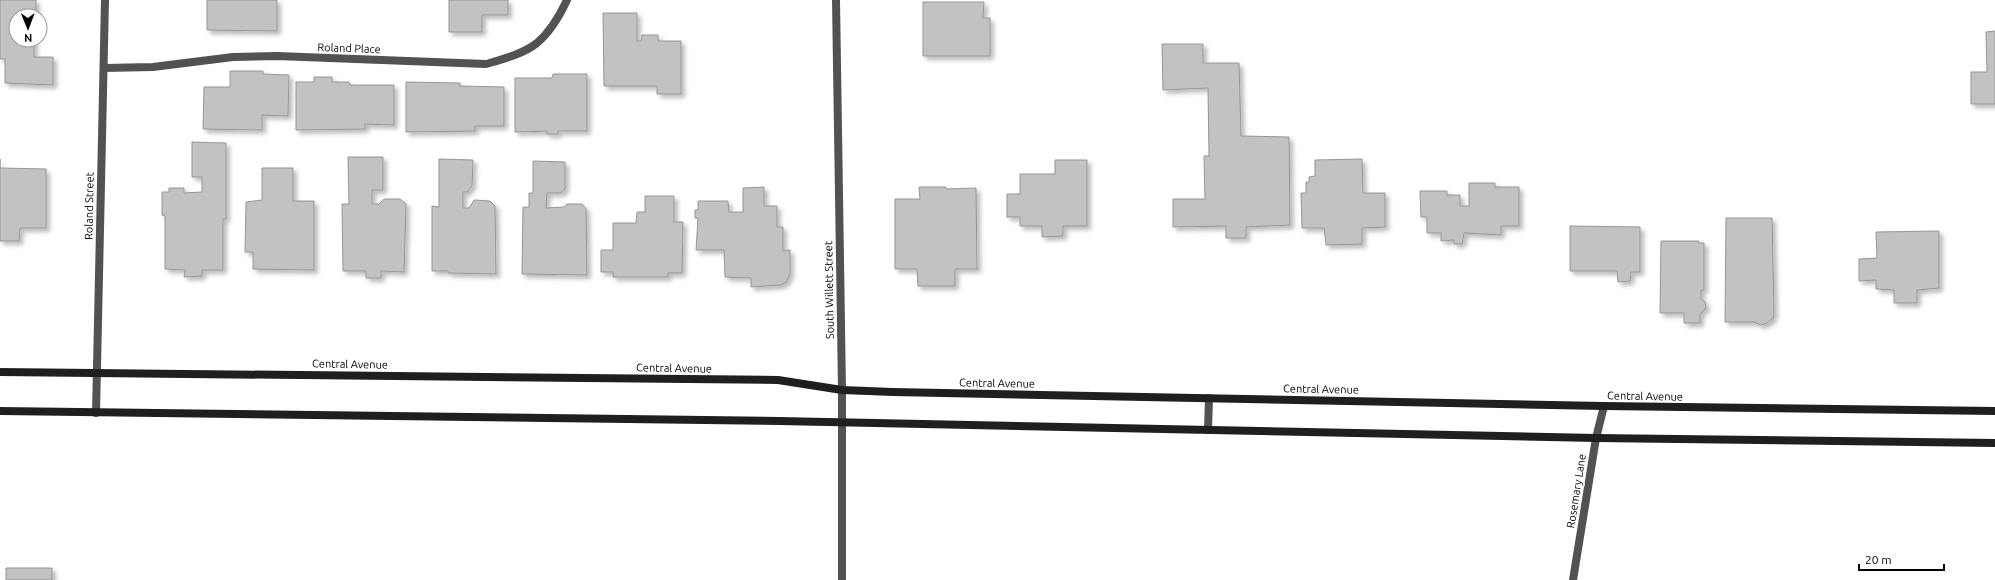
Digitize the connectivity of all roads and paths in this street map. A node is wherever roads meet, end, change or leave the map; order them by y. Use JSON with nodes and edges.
{"nodes":[{"id":1,"x":105,"y":0,"type":"edge"},
{"id":2,"x":567,"y":0,"type":"edge"},
{"id":3,"x":836,"y":0,"type":"edge"},
{"id":4,"x":104,"y":68,"type":"junction"},
{"id":5,"x":0,"y":372,"type":"edge"},
{"id":6,"x":96,"y":373,"type":"junction"},
{"id":7,"x":842,"y":390,"type":"junction"},
{"id":8,"x":1209,"y":398,"type":"junction"},
{"id":9,"x":1604,"y":406,"type":"junction"},
{"id":10,"x":1995,"y":411,"type":"edge"},
{"id":11,"x":0,"y":412,"type":"edge"},
{"id":12,"x":96,"y":413,"type":"junction"},
{"id":13,"x":841,"y":424,"type":"junction"},
{"id":14,"x":1208,"y":430,"type":"junction"},
{"id":15,"x":1596,"y":438,"type":"junction"},
{"id":16,"x":1995,"y":443,"type":"edge"},
{"id":17,"x":842,"y":580,"type":"edge"},
{"id":18,"x":1573,"y":580,"type":"edge"}],
"edges":[{"from":1,"to":4,"type":"street","name":"Roland Street"},
{"from":2,"to":4,"type":"street","name":"Roland Place"},
{"from":3,"to":7,"type":"street","name":"South Willett Street"},
{"from":4,"to":6,"type":"street","name":"Roland Street"},
{"from":5,"to":6,"type":"main road","name":"Central Avenue"},
{"from":6,"to":7,"type":"main road","name":"Central Avenue"},
{"from":6,"to":12,"type":"street","name":"Roland Street"},
{"from":7,"to":8,"type":"main road","name":"Central Avenue"},
{"from":7,"to":13,"type":"street","name":"South Willett Street"},
{"from":8,"to":9,"type":"main road","name":"Central Avenue"},
{"from":8,"to":14,"type":"street"},
{"from":9,"to":10,"type":"main road","name":"Central Avenue"},
{"from":9,"to":15,"type":"street","name":"Rosemary Lane"},
{"from":11,"to":12,"type":"main road"},
{"from":12,"to":13,"type":"main road"},
{"from":13,"to":14,"type":"main road"},
{"from":13,"to":17,"type":"street","name":"South Willett Street"},
{"from":14,"to":15,"type":"main road"},
{"from":15,"to":16,"type":"main road"},
{"from":15,"to":18,"type":"street","name":"Rosemary Lane"}]}
